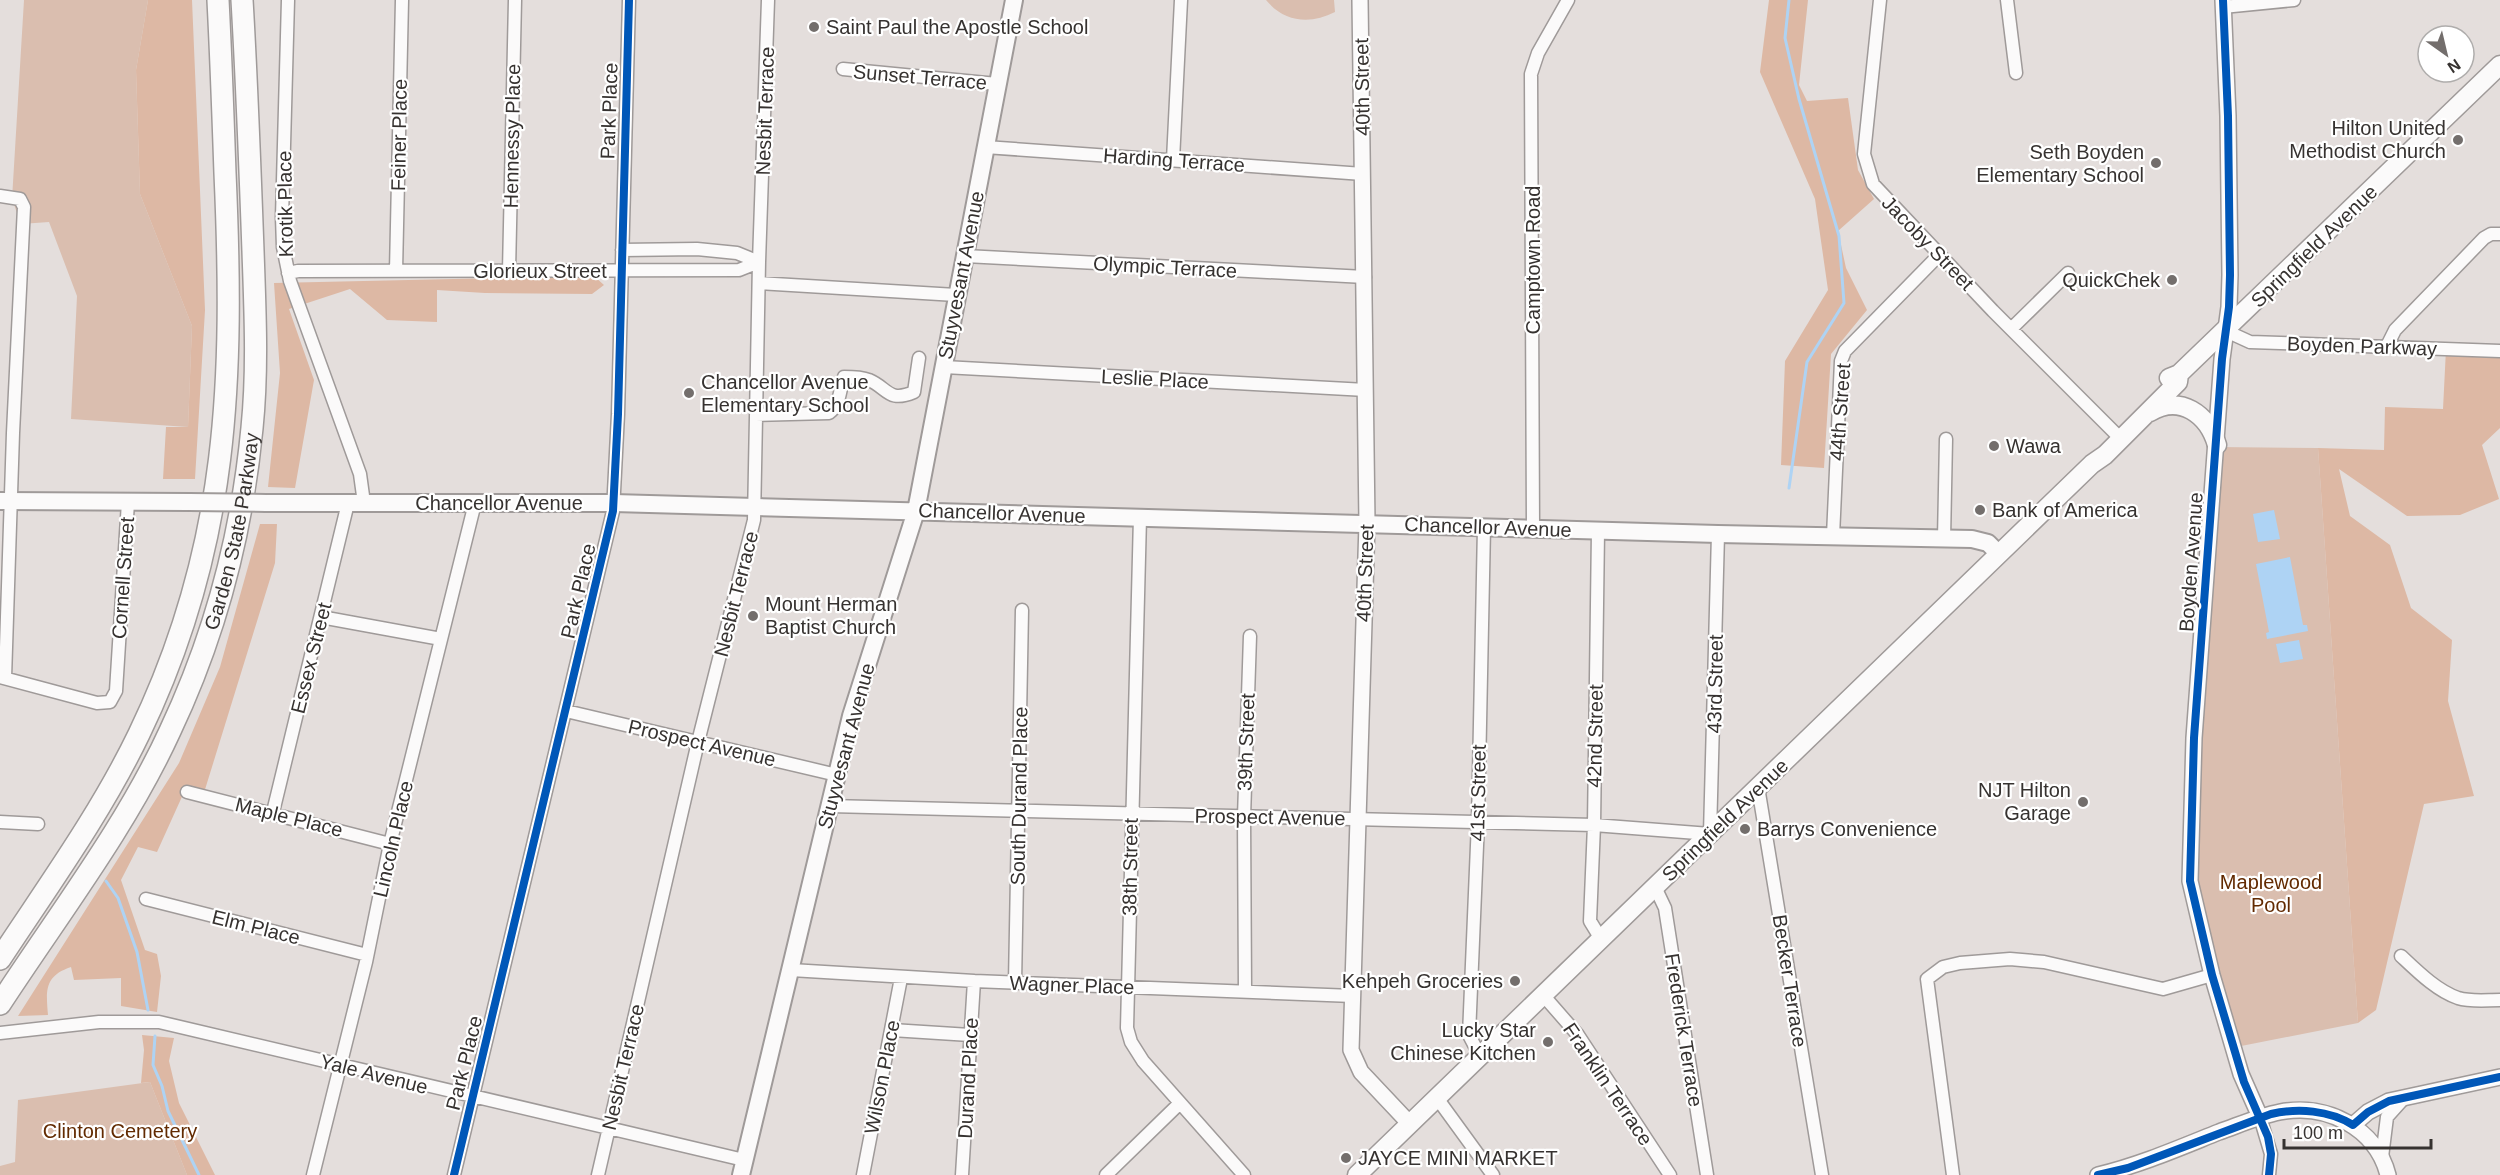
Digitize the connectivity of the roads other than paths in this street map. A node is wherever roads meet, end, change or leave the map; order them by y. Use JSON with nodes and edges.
{"nodes":[{"id":1,"x":218,"y":0,"type":"edge"},
{"id":2,"x":242,"y":0,"type":"edge"},
{"id":3,"x":288,"y":0,"type":"edge"},
{"id":4,"x":402,"y":0,"type":"edge"},
{"id":5,"x":515,"y":0,"type":"edge"},
{"id":6,"x":629,"y":0,"type":"edge"},
{"id":7,"x":768,"y":0,"type":"edge"},
{"id":8,"x":1014,"y":0,"type":"edge"},
{"id":9,"x":1181,"y":0,"type":"edge"},
{"id":10,"x":1360,"y":0,"type":"edge"},
{"id":11,"x":1568,"y":0,"type":"edge"},
{"id":12,"x":1881,"y":0,"type":"edge"},
{"id":13,"x":2007,"y":0,"type":"edge"},
{"id":14,"x":2294,"y":0,"type":"edge"},
{"id":15,"x":2223,"y":3,"type":"edge"},
{"id":16,"x":2500,"y":65,"type":"edge"},
{"id":17,"x":843,"y":69,"type":"dead end"},
{"id":18,"x":2016,"y":73,"type":"dead end"},
{"id":19,"x":997,"y":84,"type":"junction"},
{"id":20,"x":985,"y":147,"type":"junction"},
{"id":21,"x":1173,"y":160,"type":"junction"},
{"id":22,"x":1363,"y":174,"type":"junction"},
{"id":23,"x":0,"y":196,"type":"edge"},
{"id":24,"x":2500,"y":234,"type":"edge"},
{"id":25,"x":622,"y":250,"type":"junction"},
{"id":26,"x":1939,"y":255,"type":"junction"},
{"id":27,"x":964,"y":256,"type":"junction"},
{"id":28,"x":759,"y":262,"type":"junction"},
{"id":29,"x":621,"y":270,"type":"junction"},
{"id":30,"x":396,"y":271,"type":"junction"},
{"id":31,"x":509,"y":271,"type":"junction"},
{"id":32,"x":288,"y":273,"type":"junction"},
{"id":33,"x":2068,"y":273,"type":"dead end"},
{"id":34,"x":1365,"y":277,"type":"junction"},
{"id":35,"x":759,"y":283,"type":"junction"},
{"id":36,"x":957,"y":295,"type":"junction"},
{"id":37,"x":2011,"y":329,"type":"junction"},
{"id":38,"x":2226,"y":331,"type":"junction"},
{"id":39,"x":2387,"y":346,"type":"junction"},
{"id":40,"x":2500,"y":351,"type":"edge"},
{"id":41,"x":919,"y":358,"type":"dead end"},
{"id":42,"x":944,"y":367,"type":"junction"},
{"id":43,"x":2179,"y":374,"type":"junction"},
{"id":44,"x":1366,"y":390,"type":"junction"},
{"id":45,"x":756,"y":415,"type":"junction"},
{"id":46,"x":2141,"y":418,"type":"junction"},
{"id":47,"x":2115,"y":433,"type":"junction"},
{"id":48,"x":1946,"y":439,"type":"dead end"},
{"id":49,"x":2217,"y":445,"type":"junction"},
{"id":50,"x":2092,"y":464,"type":"junction"},
{"id":51,"x":6,"y":501,"type":"edge"},
{"id":52,"x":128,"y":502,"type":"junction"},
{"id":53,"x":356,"y":503,"type":"junction"},
{"id":54,"x":475,"y":503,"type":"junction"},
{"id":55,"x":614,"y":503,"type":"junction"},
{"id":56,"x":755,"y":507,"type":"junction"},
{"id":57,"x":916,"y":511,"type":"junction"},
{"id":58,"x":1140,"y":517,"type":"junction"},
{"id":59,"x":1367,"y":523,"type":"junction"},
{"id":60,"x":1484,"y":527,"type":"junction"},
{"id":61,"x":1533,"y":528,"type":"junction"},
{"id":62,"x":1598,"y":531,"type":"junction"},
{"id":63,"x":1718,"y":534,"type":"junction"},
{"id":64,"x":1833,"y":536,"type":"junction"},
{"id":65,"x":1944,"y":539,"type":"junction"},
{"id":66,"x":1999,"y":554,"type":"junction"},
{"id":67,"x":1022,"y":610,"type":"dead end"},
{"id":68,"x":321,"y":617,"type":"junction"},
{"id":69,"x":1250,"y":636,"type":"dead end"},
{"id":70,"x":441,"y":639,"type":"junction"},
{"id":71,"x":2,"y":678,"type":"edge"},
{"id":72,"x":566,"y":711,"type":"junction"},
{"id":73,"x":698,"y":742,"type":"junction"},
{"id":74,"x":837,"y":775,"type":"junction"},
{"id":75,"x":1758,"y":788,"type":"junction"},
{"id":76,"x":187,"y":792,"type":"dead end"},
{"id":77,"x":830,"y":806,"type":"junction"},
{"id":78,"x":1019,"y":811,"type":"junction"},
{"id":79,"x":273,"y":812,"type":"junction"},
{"id":80,"x":1131,"y":814,"type":"junction"},
{"id":81,"x":1244,"y":817,"type":"junction"},
{"id":82,"x":1357,"y":819,"type":"junction"},
{"id":83,"x":0,"y":822,"type":"edge"},
{"id":84,"x":1478,"y":822,"type":"junction"},
{"id":85,"x":38,"y":824,"type":"dead end"},
{"id":86,"x":1594,"y":825,"type":"junction"},
{"id":87,"x":1710,"y":834,"type":"junction"},
{"id":88,"x":390,"y":844,"type":"junction"},
{"id":89,"x":1655,"y":887,"type":"junction"},
{"id":90,"x":146,"y":898,"type":"dead end"},
{"id":91,"x":1600,"y":939,"type":"junction"},
{"id":92,"x":367,"y":955,"type":"junction"},
{"id":93,"x":2401,"y":956,"type":"dead end"},
{"id":94,"x":0,"y":959,"type":"edge"},
{"id":95,"x":790,"y":970,"type":"junction"},
{"id":96,"x":2212,"y":975,"type":"junction"},
{"id":97,"x":901,"y":978,"type":"junction"},
{"id":98,"x":974,"y":981,"type":"junction"},
{"id":99,"x":1015,"y":983,"type":"junction"},
{"id":100,"x":1128,"y":987,"type":"junction"},
{"id":101,"x":1245,"y":991,"type":"junction"},
{"id":102,"x":1543,"y":995,"type":"junction"},
{"id":103,"x":1353,"y":996,"type":"junction"},
{"id":104,"x":2500,"y":1000,"type":"edge"},
{"id":105,"x":0,"y":1004,"type":"edge"},
{"id":106,"x":892,"y":1030,"type":"junction"},
{"id":107,"x":5,"y":1032,"type":"edge"},
{"id":108,"x":970,"y":1035,"type":"junction"},
{"id":109,"x":1480,"y":1056,"type":"junction"},
{"id":110,"x":340,"y":1066,"type":"junction"},
{"id":111,"x":2500,"y":1077,"type":"edge"},
{"id":112,"x":2405,"y":1097,"type":"junction"},
{"id":113,"x":472,"y":1098,"type":"junction"},
{"id":114,"x":1437,"y":1098,"type":"junction"},
{"id":115,"x":1180,"y":1102,"type":"junction"},
{"id":116,"x":2260,"y":1117,"type":"junction"},
{"id":117,"x":1410,"y":1125,"type":"junction"},
{"id":118,"x":2353,"y":1125,"type":"junction"},
{"id":119,"x":609,"y":1129,"type":"junction"},
{"id":120,"x":2382,"y":1157,"type":"junction"},
{"id":121,"x":743,"y":1167,"type":"edge"},
{"id":122,"x":1364,"y":1172,"type":"edge"},
{"id":123,"x":2128,"y":1172,"type":"edge"},
{"id":124,"x":313,"y":1175,"type":"edge"},
{"id":125,"x":454,"y":1175,"type":"edge"},
{"id":126,"x":598,"y":1175,"type":"edge"},
{"id":127,"x":863,"y":1175,"type":"edge"},
{"id":128,"x":962,"y":1175,"type":"edge"},
{"id":129,"x":1106,"y":1175,"type":"edge"},
{"id":130,"x":1244,"y":1175,"type":"edge"},
{"id":131,"x":1493,"y":1175,"type":"edge"},
{"id":132,"x":1670,"y":1175,"type":"edge"},
{"id":133,"x":1707,"y":1175,"type":"edge"},
{"id":134,"x":1822,"y":1175,"type":"edge"},
{"id":135,"x":1953,"y":1175,"type":"edge"},
{"id":136,"x":2098,"y":1175,"type":"edge"},
{"id":137,"x":2270,"y":1175,"type":"edge"},
{"id":138,"x":2388,"y":1175,"type":"edge"}],
"edges":[{"from":1,"to":94,"type":"highway","name":"Garden State Parkway"},
{"from":2,"to":105,"type":"highway","name":"Garden State Parkway"},
{"from":3,"to":32,"type":"street","name":"Krotik Place"},
{"from":4,"to":30,"type":"street","name":"Feiner Place"},
{"from":5,"to":31,"type":"street","name":"Hennessy Place"},
{"from":6,"to":25,"type":"street","name":"Park Place"},
{"from":7,"to":28,"type":"street","name":"Nesbit Terrace"},
{"from":8,"to":19,"type":"main road","name":"Stuyvesant Avenue"},
{"from":9,"to":21,"type":"street"},
{"from":10,"to":22,"type":"street","name":"40th Street"},
{"from":11,"to":61,"type":"street","name":"Camptown Road"},
{"from":12,"to":26,"type":"street","name":"Jacoby Street"},
{"from":13,"to":18,"type":"street"},
{"from":14,"to":15,"type":"street"},
{"from":15,"to":38,"type":"street","name":"Boyden Avenue"},
{"from":16,"to":38,"type":"main road","name":"Springfield Avenue"},
{"from":17,"to":19,"type":"street","name":"Sunset Terrace"},
{"from":19,"to":20,"type":"main road","name":"Stuyvesant Avenue"},
{"from":20,"to":21,"type":"street","name":"Harding Terrace"},
{"from":20,"to":27,"type":"main road","name":"Stuyvesant Avenue"},
{"from":21,"to":22,"type":"street","name":"Harding Terrace"},
{"from":22,"to":34,"type":"street","name":"40th Street"},
{"from":23,"to":51,"type":"street"},
{"from":24,"to":39,"type":"street"},
{"from":25,"to":28,"type":"street","name":"Glorieux Street"},
{"from":25,"to":29,"type":"street","name":"Park Place"},
{"from":26,"to":37,"type":"street","name":"Jacoby Street"},
{"from":26,"to":64,"type":"street","name":"44th Street"},
{"from":27,"to":34,"type":"street","name":"Olympic Terrace"},
{"from":27,"to":36,"type":"main road","name":"Stuyvesant Avenue"},
{"from":28,"to":29,"type":"street","name":"Glorieux Street"},
{"from":28,"to":35,"type":"street","name":"Nesbit Terrace"},
{"from":29,"to":31,"type":"street","name":"Glorieux Street"},
{"from":29,"to":55,"type":"street","name":"Park Place"},
{"from":30,"to":31,"type":"street","name":"Glorieux Street"},
{"from":30,"to":32,"type":"street","name":"Glorieux Street"},
{"from":32,"to":53,"type":"street","name":"Krotik Place"},
{"from":33,"to":37,"type":"street"},
{"from":34,"to":44,"type":"street","name":"40th Street"},
{"from":35,"to":36,"type":"street"},
{"from":35,"to":45,"type":"street","name":"Nesbit Terrace"},
{"from":36,"to":42,"type":"main road","name":"Stuyvesant Avenue"},
{"from":37,"to":47,"type":"street","name":"Jacoby Street"},
{"from":38,"to":39,"type":"street","name":"Boyden Parkway"},
{"from":38,"to":43,"type":"main road","name":"Springfield Avenue"},
{"from":38,"to":49,"type":"street","name":"Boyden Avenue"},
{"from":39,"to":40,"type":"street","name":"Boyden Parkway"},
{"from":41,"to":45,"type":"street"},
{"from":42,"to":44,"type":"street","name":"Leslie Place"},
{"from":42,"to":57,"type":"main road","name":"Stuyvesant Avenue"},
{"from":43,"to":46,"type":"main road","name":"Springfield Avenue"},
{"from":43,"to":47,"type":"main road","name":"Springfield Avenue"},
{"from":44,"to":59,"type":"street","name":"40th Street"},
{"from":45,"to":56,"type":"street","name":"Nesbit Terrace"},
{"from":46,"to":49,"type":"main road"},
{"from":46,"to":50,"type":"main road","name":"Springfield Avenue"},
{"from":47,"to":50,"type":"main road","name":"Springfield Avenue"},
{"from":48,"to":65,"type":"street"},
{"from":49,"to":96,"type":"street","name":"Boyden Avenue"},
{"from":50,"to":66,"type":"main road","name":"Springfield Avenue"},
{"from":51,"to":52,"type":"main road","name":"Chancellor Avenue"},
{"from":51,"to":71,"type":"street"},
{"from":52,"to":53,"type":"main road","name":"Chancellor Avenue","bridge":true},
{"from":52,"to":71,"type":"street","name":"Cornell Street"},
{"from":53,"to":54,"type":"main road","name":"Chancellor Avenue"},
{"from":53,"to":68,"type":"street","name":"Essex Street"},
{"from":54,"to":55,"type":"main road","name":"Chancellor Avenue"},
{"from":54,"to":70,"type":"street","name":"Lincoln Place"},
{"from":55,"to":56,"type":"main road","name":"Chancellor Avenue"},
{"from":55,"to":72,"type":"street","name":"Park Place"},
{"from":56,"to":57,"type":"main road","name":"Chancellor Avenue"},
{"from":56,"to":73,"type":"street","name":"Nesbit Terrace"},
{"from":57,"to":58,"type":"main road","name":"Chancellor Avenue"},
{"from":57,"to":74,"type":"main road","name":"Stuyvesant Avenue"},
{"from":58,"to":59,"type":"main road","name":"Chancellor Avenue"},
{"from":58,"to":80,"type":"street","name":"38th Street"},
{"from":59,"to":60,"type":"main road","name":"Chancellor Avenue"},
{"from":59,"to":82,"type":"street","name":"40th Street"},
{"from":60,"to":61,"type":"main road","name":"Chancellor Avenue"},
{"from":60,"to":84,"type":"street","name":"41st Street"},
{"from":61,"to":62,"type":"main road","name":"Chancellor Avenue"},
{"from":62,"to":63,"type":"main road","name":"Chancellor Avenue"},
{"from":62,"to":86,"type":"street","name":"42nd Street"},
{"from":63,"to":64,"type":"main road","name":"Chancellor Avenue"},
{"from":63,"to":87,"type":"street","name":"43rd Street"},
{"from":64,"to":65,"type":"main road","name":"Chancellor Avenue"},
{"from":65,"to":66,"type":"main road","name":"Chancellor Avenue"},
{"from":66,"to":75,"type":"main road","name":"Springfield Avenue"},
{"from":67,"to":78,"type":"street","name":"South Durand Place"},
{"from":68,"to":70,"type":"street"},
{"from":68,"to":79,"type":"street","name":"Essex Street"},
{"from":69,"to":81,"type":"street","name":"39th Street"},
{"from":70,"to":88,"type":"street","name":"Lincoln Place"},
{"from":72,"to":73,"type":"street","name":"Prospect Avenue"},
{"from":72,"to":113,"type":"street","name":"Park Place"},
{"from":73,"to":74,"type":"street","name":"Prospect Avenue"},
{"from":73,"to":119,"type":"street","name":"Nesbit Terrace"},
{"from":74,"to":77,"type":"main road","name":"Stuyvesant Avenue"},
{"from":75,"to":87,"type":"main road","name":"Springfield Avenue"},
{"from":75,"to":134,"type":"street","name":"Becker Terrace"},
{"from":76,"to":79,"type":"street","name":"Maple Place"},
{"from":77,"to":78,"type":"street","name":"Prospect Avenue"},
{"from":77,"to":95,"type":"main road","name":"Stuyvesant Avenue"},
{"from":78,"to":80,"type":"street","name":"Prospect Avenue"},
{"from":78,"to":99,"type":"street","name":"South Durand Place"},
{"from":79,"to":88,"type":"street","name":"Maple Place"},
{"from":80,"to":81,"type":"street","name":"Prospect Avenue"},
{"from":80,"to":100,"type":"street","name":"38th Street"},
{"from":81,"to":82,"type":"street","name":"Prospect Avenue"},
{"from":81,"to":101,"type":"street","name":"39th Street"},
{"from":82,"to":84,"type":"street","name":"Prospect Avenue"},
{"from":82,"to":103,"type":"street","name":"40th Street"},
{"from":83,"to":85,"type":"street"},
{"from":84,"to":86,"type":"street","name":"Prospect Avenue"},
{"from":84,"to":109,"type":"street","name":"41st Street"},
{"from":86,"to":87,"type":"street","name":"Prospect Avenue"},
{"from":86,"to":91,"type":"street","name":"42nd Street"},
{"from":87,"to":89,"type":"main road","name":"Springfield Avenue"},
{"from":88,"to":92,"type":"street","name":"Lincoln Place"},
{"from":89,"to":91,"type":"main road","name":"Springfield Avenue"},
{"from":89,"to":133,"type":"street","name":"Frederick Terrace"},
{"from":90,"to":92,"type":"street","name":"Elm Place"},
{"from":91,"to":102,"type":"main road","name":"Springfield Avenue"},
{"from":92,"to":110,"type":"street","name":"Lincoln Place"},
{"from":93,"to":104,"type":"street"},
{"from":95,"to":97,"type":"street","name":"Wagner Place"},
{"from":95,"to":121,"type":"main road","name":"Stuyvesant Avenue"},
{"from":96,"to":116,"type":"street","name":"Boyden Avenue"},
{"from":96,"to":135,"type":"street"},
{"from":97,"to":98,"type":"street","name":"Wagner Place"},
{"from":97,"to":106,"type":"street","name":"Wilson Place"},
{"from":98,"to":99,"type":"street","name":"Wagner Place"},
{"from":98,"to":108,"type":"street","name":"Durand Place"},
{"from":99,"to":100,"type":"street","name":"Wagner Place"},
{"from":100,"to":101,"type":"street","name":"Wagner Place"},
{"from":100,"to":115,"type":"street","name":"38th Street"},
{"from":101,"to":103,"type":"street","name":"Wagner Place"},
{"from":102,"to":109,"type":"main road","name":"Springfield Avenue"},
{"from":102,"to":132,"type":"street","name":"Franklin Terrace"},
{"from":103,"to":117,"type":"street","name":"40th Street"},
{"from":106,"to":108,"type":"street"},
{"from":106,"to":127,"type":"street","name":"Wilson Place"},
{"from":107,"to":110,"type":"street","name":"Yale Avenue"},
{"from":108,"to":128,"type":"street","name":"Durand Place"},
{"from":109,"to":114,"type":"main road","name":"Springfield Avenue"},
{"from":110,"to":113,"type":"street","name":"Yale Avenue"},
{"from":110,"to":124,"type":"street","name":"Lincoln Place"},
{"from":111,"to":112,"type":"street"},
{"from":112,"to":118,"type":"street"},
{"from":112,"to":120,"type":"street"},
{"from":113,"to":119,"type":"street","name":"Yale Avenue"},
{"from":113,"to":125,"type":"street","name":"Park Place"},
{"from":114,"to":117,"type":"main road","name":"Springfield Avenue"},
{"from":114,"to":131,"type":"street"},
{"from":115,"to":129,"type":"street"},
{"from":115,"to":130,"type":"street","name":"38th Street"},
{"from":116,"to":118,"type":"street"},
{"from":116,"to":123,"type":"street"},
{"from":116,"to":137,"type":"street"},
{"from":117,"to":122,"type":"main road","name":"Springfield Avenue"},
{"from":118,"to":120,"type":"street"},
{"from":119,"to":121,"type":"street","name":"Yale Avenue"},
{"from":119,"to":126,"type":"street","name":"Nesbit Terrace"},
{"from":120,"to":138,"type":"street"},
{"from":123,"to":136,"type":"street"}]}
